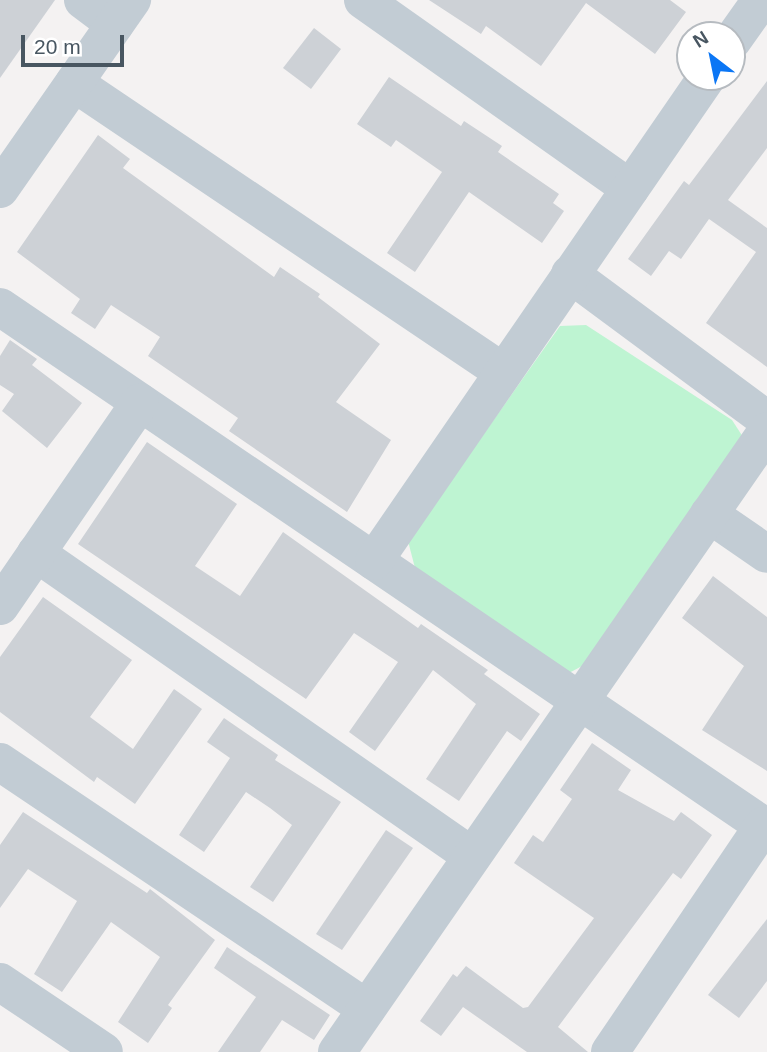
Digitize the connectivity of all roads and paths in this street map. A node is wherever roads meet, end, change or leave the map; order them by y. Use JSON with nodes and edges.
{"nodes":[{"id":1,"x":83,"y":0,"type":"edge"},
{"id":2,"x":363,"y":0,"type":"edge"},
{"id":3,"x":761,"y":2,"type":"edge"},
{"id":4,"x":123,"y":12,"type":"edge"},
{"id":5,"x":746,"y":22,"type":"edge"},
{"id":6,"x":74,"y":83,"type":"junction"},
{"id":7,"x":697,"y":91,"type":"edge"},
{"id":8,"x":630,"y":188,"type":"junction"},
{"id":9,"x":0,"y":189,"type":"edge"},
{"id":10,"x":570,"y":274,"type":"junction"},
{"id":11,"x":0,"y":307,"type":"edge"},
{"id":12,"x":503,"y":372,"type":"junction"},
{"id":13,"x":140,"y":402,"type":"junction"},
{"id":14,"x":767,"y":421,"type":"edge"},
{"id":15,"x":767,"y":431,"type":"edge"},
{"id":16,"x":709,"y":514,"type":"junction"},
{"id":17,"x":36,"y":553,"type":"junction"},
{"id":18,"x":767,"y":554,"type":"edge"},
{"id":19,"x":374,"y":561,"type":"junction"},
{"id":20,"x":0,"y":606,"type":"edge"},
{"id":21,"x":578,"y":701,"type":"junction"},
{"id":22,"x":0,"y":762,"type":"edge"},
{"id":23,"x":765,"y":827,"type":"edge"},
{"id":24,"x":472,"y":856,"type":"junction"},
{"id":25,"x":0,"y":982,"type":"edge"},
{"id":26,"x":367,"y":1009,"type":"junction"},
{"id":27,"x":104,"y":1052,"type":"edge"},
{"id":28,"x":337,"y":1052,"type":"edge"},
{"id":29,"x":610,"y":1052,"type":"edge"}],
"edges":[{"from":1,"to":4,"type":"street"},
{"from":2,"to":8,"type":"street"},
{"from":3,"to":5,"type":"street"},
{"from":4,"to":6,"type":"street"},
{"from":6,"to":9,"type":"street"},
{"from":6,"to":12,"type":"street"},
{"from":7,"to":8,"type":"street"},
{"from":8,"to":10,"type":"street"},
{"from":10,"to":12,"type":"street"},
{"from":10,"to":14,"type":"street"},
{"from":11,"to":13,"type":"street"},
{"from":12,"to":19,"type":"street"},
{"from":13,"to":17,"type":"street"},
{"from":13,"to":19,"type":"street"},
{"from":15,"to":16,"type":"street"},
{"from":16,"to":18,"type":"street"},
{"from":16,"to":21,"type":"street"},
{"from":17,"to":20,"type":"street"},
{"from":17,"to":24,"type":"street"},
{"from":19,"to":21,"type":"street"},
{"from":21,"to":23,"type":"street"},
{"from":21,"to":24,"type":"street"},
{"from":22,"to":26,"type":"street"},
{"from":23,"to":29,"type":"street"},
{"from":24,"to":26,"type":"street"},
{"from":25,"to":27,"type":"street"},
{"from":26,"to":28,"type":"street"}]}
